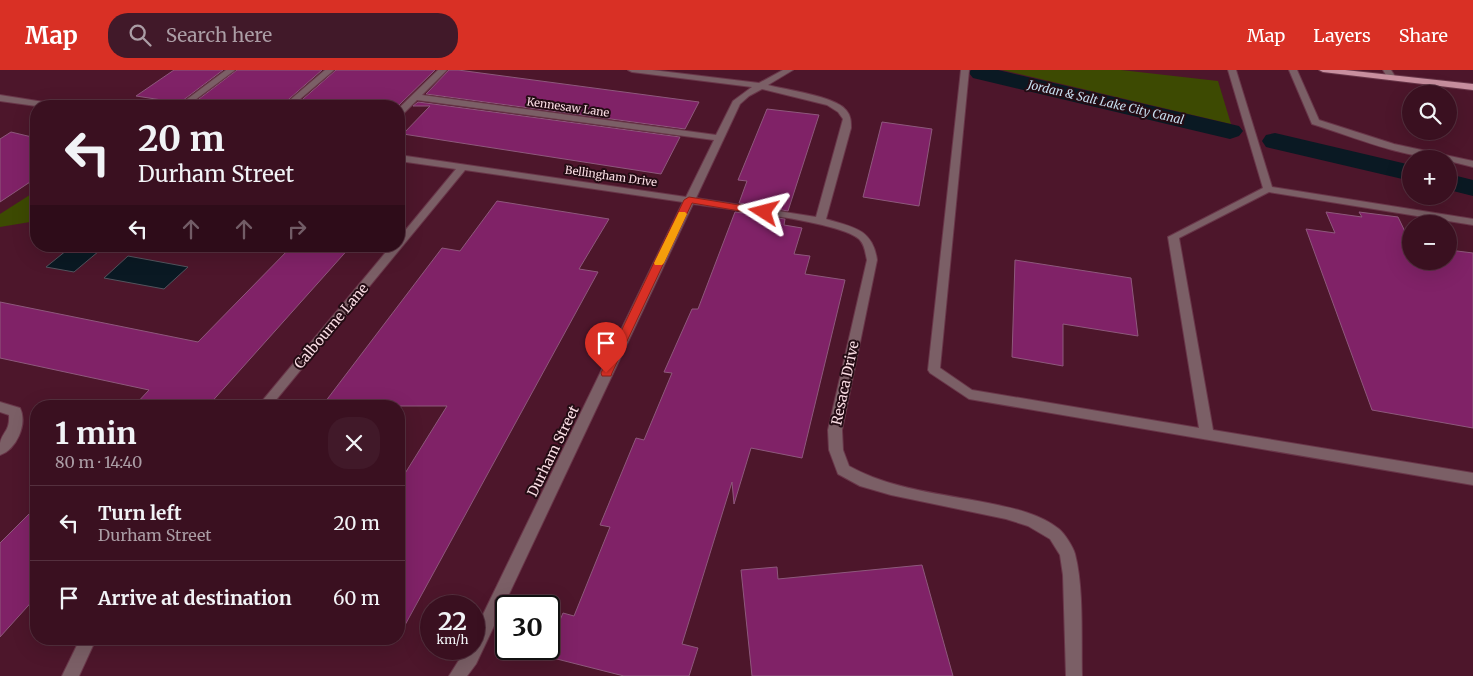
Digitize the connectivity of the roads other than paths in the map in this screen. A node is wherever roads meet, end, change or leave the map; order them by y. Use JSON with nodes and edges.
{"nodes":[{"id":1,"x":231,"y":70,"type":"edge"},
{"id":2,"x":330,"y":70,"type":"edge"},
{"id":3,"x":443,"y":70,"type":"edge"},
{"id":4,"x":632,"y":70,"type":"edge"},
{"id":5,"x":789,"y":70,"type":"edge"},
{"id":6,"x":965,"y":70,"type":"edge"},
{"id":7,"x":1232,"y":70,"type":"edge"},
{"id":8,"x":1293,"y":70,"type":"edge"},
{"id":9,"x":1323,"y":70,"type":"edge"},
{"id":10,"x":1390,"y":74,"type":"edge"},
{"id":11,"x":760,"y":86,"type":"junction"},
{"id":12,"x":1473,"y":87,"type":"edge"},
{"id":13,"x":415,"y":97,"type":"junction"},
{"id":14,"x":0,"y":98,"type":"edge"},
{"id":15,"x":190,"y":100,"type":"edge"},
{"id":16,"x":294,"y":100,"type":"edge"},
{"id":17,"x":30,"y":103,"type":"edge"},
{"id":18,"x":405,"y":107,"type":"edge"},
{"id":19,"x":718,"y":138,"type":"junction"},
{"id":20,"x":405,"y":159,"type":"edge"},
{"id":21,"x":1473,"y":164,"type":"edge"},
{"id":22,"x":463,"y":167,"type":"junction"},
{"id":23,"x":1268,"y":189,"type":"junction"},
{"id":24,"x":689,"y":200,"type":"junction"},
{"id":25,"x":820,"y":221,"type":"junction"},
{"id":26,"x":1473,"y":222,"type":"edge"},
{"id":27,"x":405,"y":237,"type":"edge"},
{"id":28,"x":392,"y":252,"type":"edge"},
{"id":29,"x":269,"y":400,"type":"edge"},
{"id":30,"x":0,"y":407,"type":"edge"},
{"id":31,"x":1207,"y":434,"type":"junction"},
{"id":32,"x":0,"y":450,"type":"edge"},
{"id":33,"x":1473,"y":479,"type":"edge"},
{"id":34,"x":85,"y":645,"type":"edge"},
{"id":35,"x":70,"y":676,"type":"edge"},
{"id":36,"x":456,"y":676,"type":"edge"},
{"id":37,"x":1074,"y":676,"type":"edge"}],
"edges":[{"from":1,"to":15,"type":"street"},
{"from":2,"to":16,"type":"street"},
{"from":3,"to":13,"type":"street"},
{"from":4,"to":11,"type":"street"},
{"from":5,"to":11,"type":"street","name":"Durham Street"},
{"from":6,"to":31,"type":"street"},
{"from":7,"to":23,"type":"street"},
{"from":8,"to":21,"type":"street"},
{"from":9,"to":10,"type":"main road"},
{"from":10,"to":12,"type":"main road"},
{"from":11,"to":19,"type":"street","name":"Durham Street"},
{"from":11,"to":25,"type":"street"},
{"from":13,"to":18,"type":"street"},
{"from":13,"to":19,"type":"street","name":"Kennesaw Lane"},
{"from":14,"to":17,"type":"street"},
{"from":19,"to":24,"type":"street","name":"Durham Street"},
{"from":20,"to":22,"type":"street","name":"Bellingham Drive"},
{"from":22,"to":24,"type":"street","name":"Bellingham Drive"},
{"from":22,"to":27,"type":"street","name":"Calbourne Lane"},
{"from":23,"to":26,"type":"street"},
{"from":23,"to":31,"type":"street"},
{"from":24,"to":25,"type":"street","name":"Bellingham Drive"},
{"from":24,"to":36,"type":"street","name":"Durham Street"},
{"from":25,"to":37,"type":"street","name":"Resaca Drive"},
{"from":28,"to":29,"type":"street","name":"Calbourne Lane"},
{"from":30,"to":32,"type":"street"},
{"from":31,"to":33,"type":"street"},
{"from":34,"to":35,"type":"street"}]}
